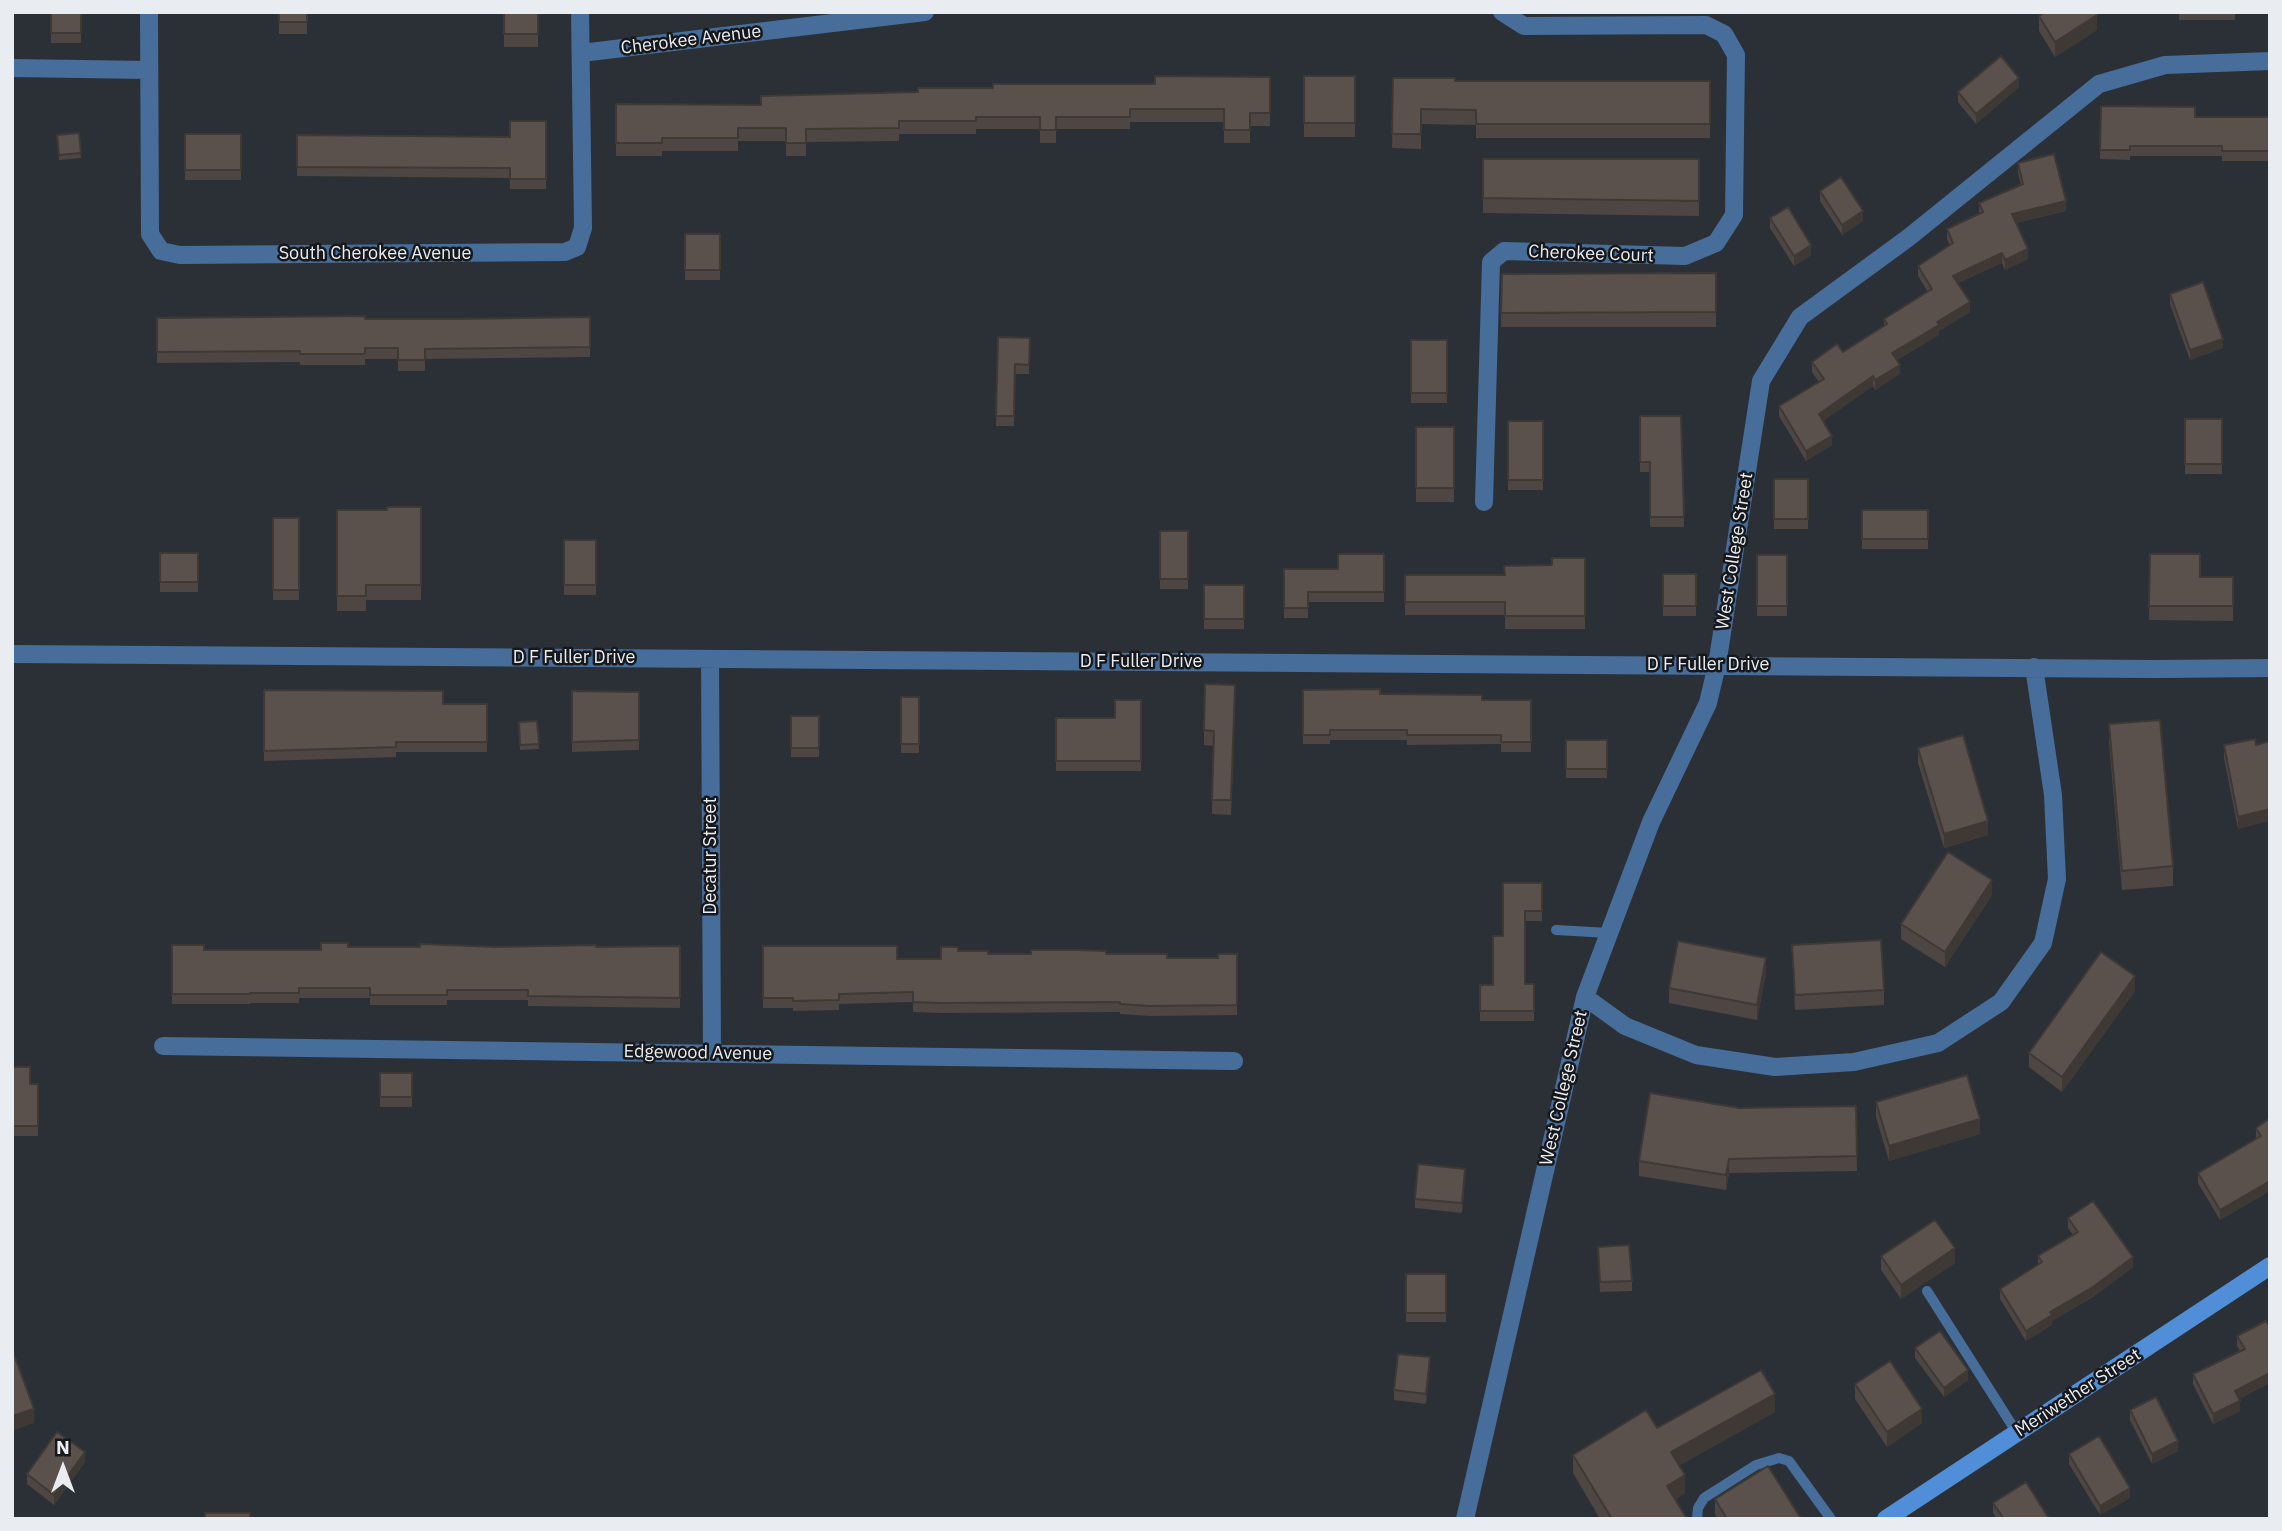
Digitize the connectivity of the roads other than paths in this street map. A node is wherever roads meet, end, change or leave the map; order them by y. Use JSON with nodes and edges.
{"nodes":[{"id":1,"x":149,"y":12,"type":"edge"},
{"id":2,"x":580,"y":12,"type":"edge"},
{"id":3,"x":925,"y":12,"type":"edge"},
{"id":4,"x":1502,"y":12,"type":"edge"},
{"id":5,"x":581,"y":53,"type":"junction"},
{"id":6,"x":2270,"y":61,"type":"edge"},
{"id":7,"x":12,"y":68,"type":"edge"},
{"id":8,"x":148,"y":70,"type":"junction"},
{"id":9,"x":1484,"y":502,"type":"dead end"},
{"id":10,"x":12,"y":654,"type":"edge"},
{"id":11,"x":710,"y":659,"type":"junction"},
{"id":12,"x":1717,"y":665,"type":"junction"},
{"id":13,"x":2034,"y":667,"type":"junction"},
{"id":14,"x":2270,"y":668,"type":"edge"},
{"id":15,"x":1556,"y":930,"type":"dead end"},
{"id":16,"x":1609,"y":933,"type":"junction"},
{"id":17,"x":1585,"y":997,"type":"junction"},
{"id":18,"x":163,"y":1046,"type":"dead end"},
{"id":19,"x":712,"y":1053,"type":"junction"},
{"id":20,"x":1234,"y":1061,"type":"dead end"},
{"id":21,"x":2270,"y":1266,"type":"edge"},
{"id":22,"x":1927,"y":1291,"type":"dead end"},
{"id":23,"x":2017,"y":1433,"type":"junction"},
{"id":24,"x":1465,"y":1519,"type":"edge"},
{"id":25,"x":1697,"y":1519,"type":"edge"},
{"id":26,"x":1831,"y":1519,"type":"edge"},
{"id":27,"x":1886,"y":1519,"type":"edge"}],
"edges":[{"from":1,"to":8,"type":"street"},
{"from":2,"to":5,"type":"street"},
{"from":3,"to":5,"type":"street","name":"Cherokee Avenue"},
{"from":4,"to":9,"type":"street","name":"Cherokee Court"},
{"from":5,"to":8,"type":"street","name":"South Cherokee Avenue"},
{"from":6,"to":12,"type":"street","name":"West College Street"},
{"from":7,"to":8,"type":"street"},
{"from":10,"to":11,"type":"street","name":"D F Fuller Drive"},
{"from":11,"to":12,"type":"street","name":"D F Fuller Drive"},
{"from":11,"to":19,"type":"street","name":"Decatur Street"},
{"from":12,"to":13,"type":"street","name":"D F Fuller Drive"},
{"from":12,"to":16,"type":"street","name":"West College Street"},
{"from":13,"to":14,"type":"street","name":"D F Fuller Drive"},
{"from":13,"to":17,"type":"street"},
{"from":15,"to":16,"type":"lane"},
{"from":16,"to":17,"type":"street","name":"West College Street"},
{"from":17,"to":24,"type":"street","name":"West College Street"},
{"from":18,"to":19,"type":"street","name":"Edgewood Avenue"},
{"from":19,"to":20,"type":"street","name":"Edgewood Avenue"},
{"from":21,"to":23,"type":"street","name":"Meriwether Street"},
{"from":22,"to":23,"type":"lane"},
{"from":23,"to":27,"type":"street","name":"Meriwether Street"},
{"from":25,"to":26,"type":"lane"}]}
